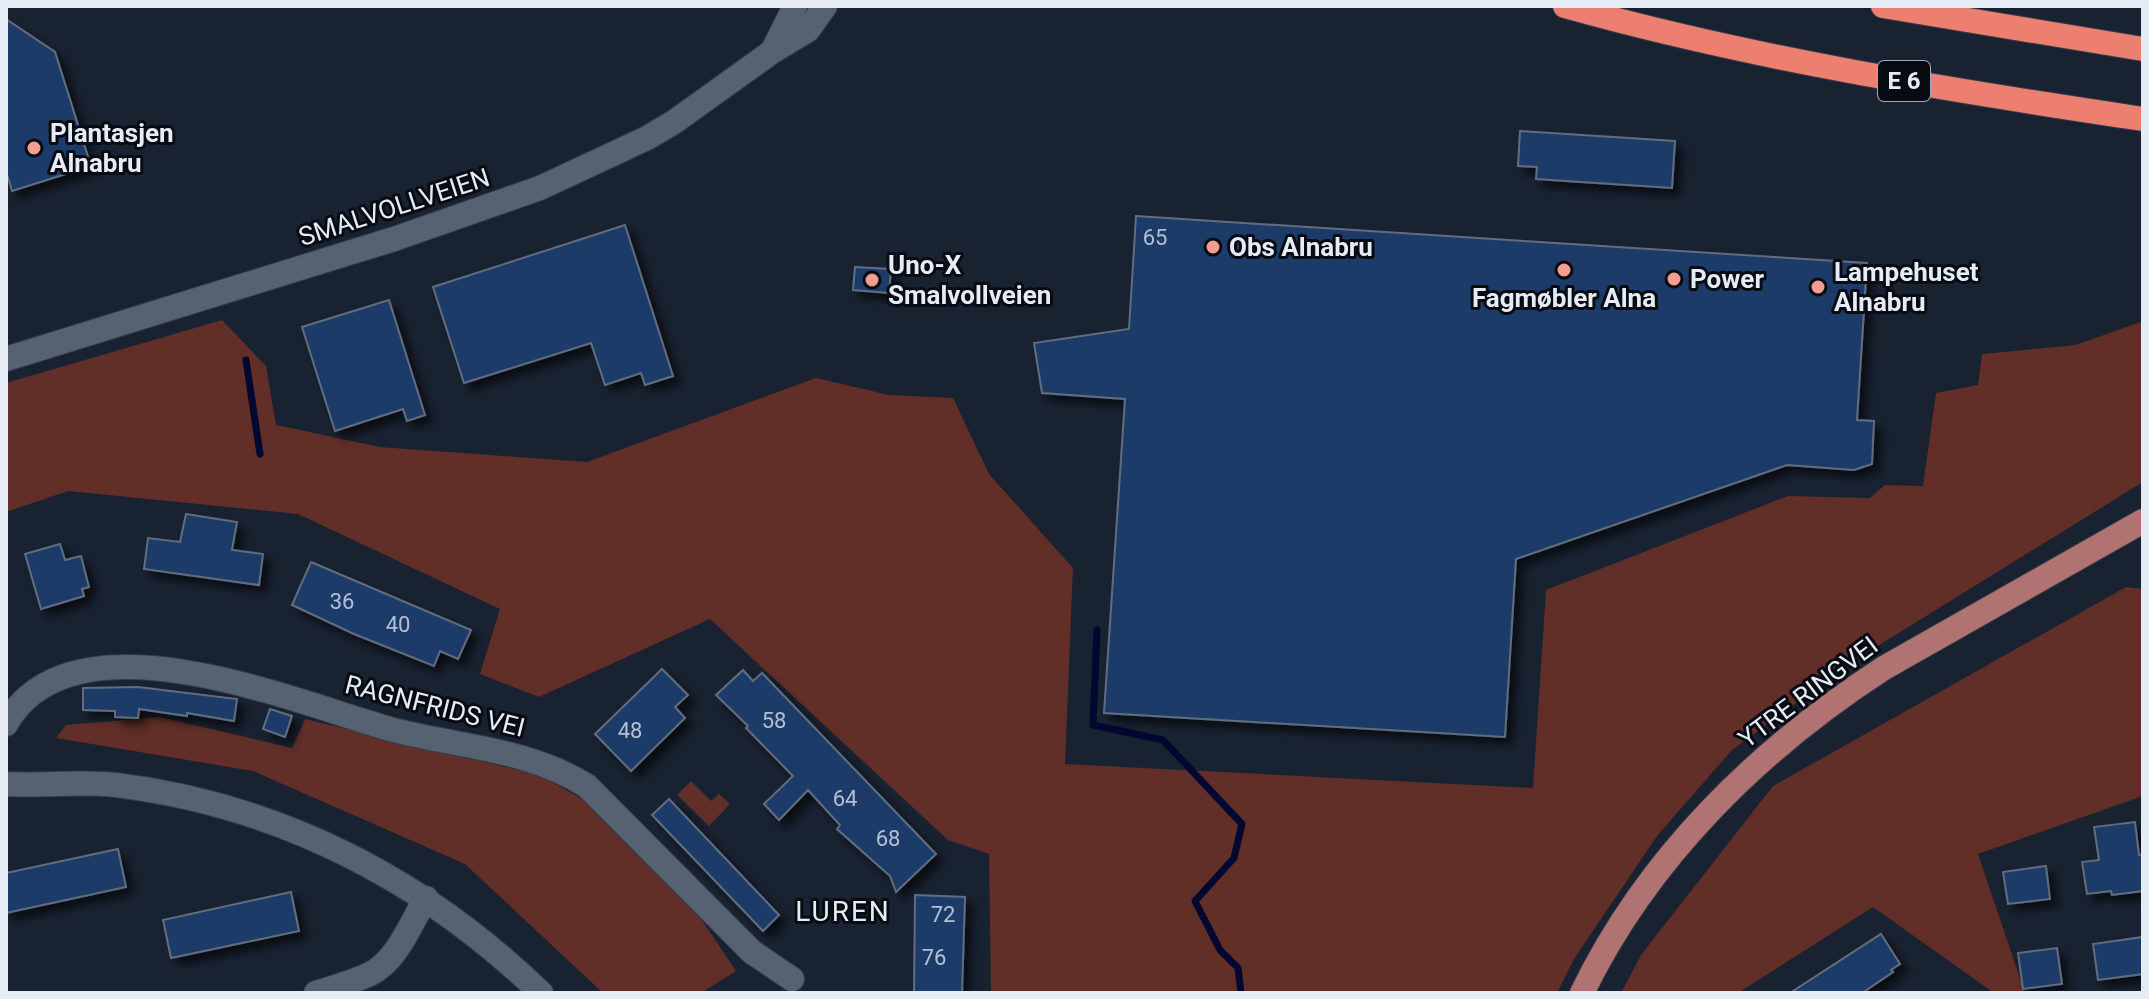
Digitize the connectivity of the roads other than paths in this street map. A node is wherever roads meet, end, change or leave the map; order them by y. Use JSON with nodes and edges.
{"nodes":[{"id":1,"x":795,"y":6,"type":"edge"},
{"id":2,"x":825,"y":6,"type":"edge"},
{"id":3,"x":1565,"y":6,"type":"edge"},
{"id":4,"x":1883,"y":6,"type":"edge"},
{"id":5,"x":2143,"y":49,"type":"edge"},
{"id":6,"x":773,"y":51,"type":"junction"},
{"id":7,"x":2143,"y":119,"type":"edge"},
{"id":8,"x":6,"y":359,"type":"edge"},
{"id":9,"x":2143,"y":521,"type":"edge"},
{"id":10,"x":6,"y":724,"type":"edge"},
{"id":11,"x":6,"y":784,"type":"edge"},
{"id":12,"x":426,"y":898,"type":"junction"},
{"id":13,"x":792,"y":979,"type":"dead end"},
{"id":14,"x":316,"y":993,"type":"edge"},
{"id":15,"x":541,"y":993,"type":"edge"},
{"id":16,"x":1582,"y":993,"type":"edge"}],
"edges":[{"from":1,"to":6,"type":"street","name":"SMALVOLLVEIEN"},
{"from":2,"to":6,"type":"street","name":"SMALVOLLVEIEN"},
{"from":3,"to":7,"type":"highway","number":"E 6"},
{"from":4,"to":5,"type":"highway"},
{"from":6,"to":8,"type":"street","name":"SMALVOLLVEIEN"},
{"from":9,"to":16,"type":"main road","name":"YTRE RINGVEI"},
{"from":10,"to":13,"type":"street","name":"RAGNFRIDS VEI"},
{"from":11,"to":12,"type":"street"},
{"from":12,"to":14,"type":"street"},
{"from":12,"to":15,"type":"street"}]}
